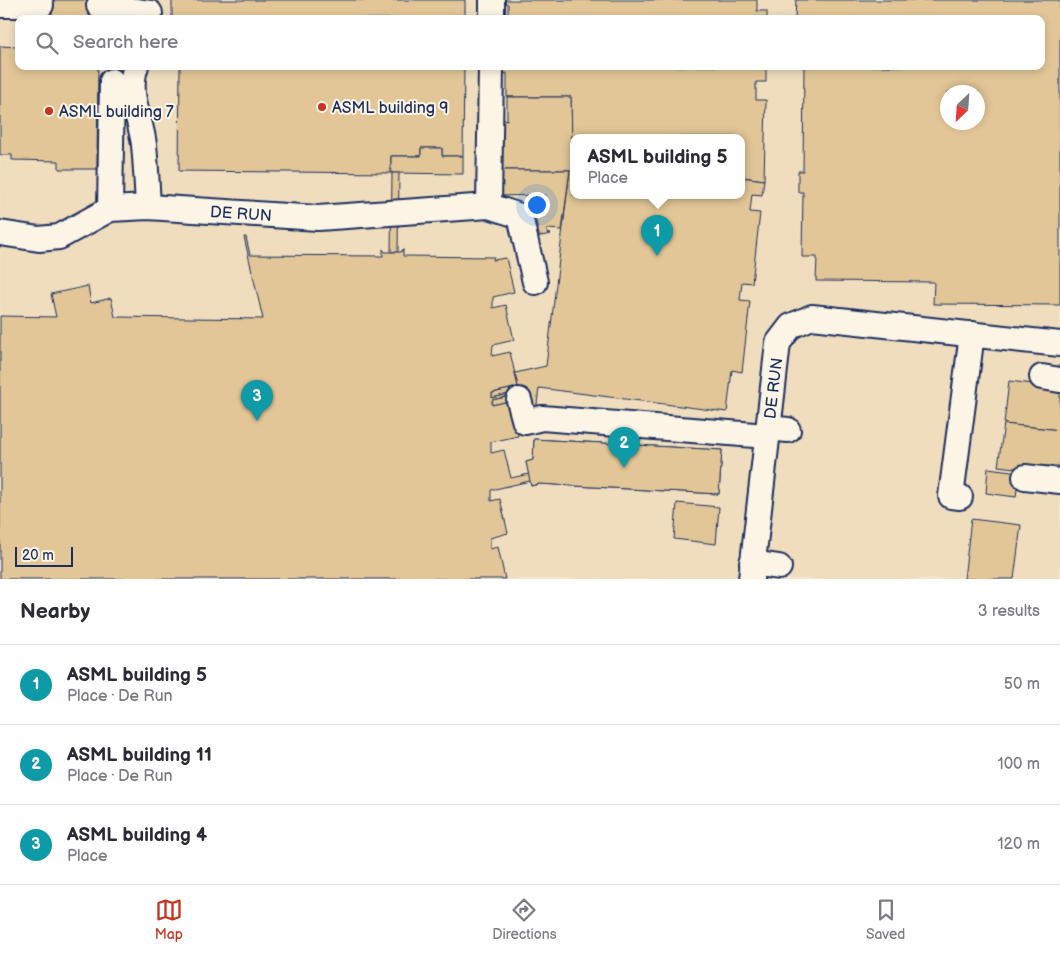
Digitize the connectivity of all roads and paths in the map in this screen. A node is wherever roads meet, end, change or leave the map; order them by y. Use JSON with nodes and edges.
{"nodes":[{"id":1,"x":492,"y":0,"type":"edge"},
{"id":2,"x":0,"y":5,"type":"edge"},
{"id":3,"x":41,"y":5,"type":"dead end"},
{"id":4,"x":99,"y":6,"type":"dead end"},
{"id":5,"x":150,"y":10,"type":"edge"},
{"id":6,"x":492,"y":15,"type":"edge"},
{"id":7,"x":135,"y":70,"type":"edge"},
{"id":8,"x":491,"y":70,"type":"edge"},
{"id":9,"x":112,"y":81,"type":"dead end"},
{"id":10,"x":489,"y":206,"type":"junction"},
{"id":11,"x":148,"y":207,"type":"junction"},
{"id":12,"x":110,"y":209,"type":"junction"},
{"id":13,"x":0,"y":233,"type":"edge"},
{"id":14,"x":535,"y":282,"type":"dead end"},
{"id":15,"x":973,"y":334,"type":"junction"},
{"id":16,"x":1060,"y":344,"type":"edge"},
{"id":17,"x":518,"y":400,"type":"dead end"},
{"id":18,"x":774,"y":431,"type":"junction"},
{"id":19,"x":1026,"y":477,"type":"dead end"},
{"id":20,"x":1060,"y":481,"type":"edge"},
{"id":21,"x":960,"y":497,"type":"dead end"},
{"id":22,"x":779,"y":567,"type":"dead end"},
{"id":23,"x":752,"y":571,"type":"edge"}],
"edges":[{"from":1,"to":6,"type":"street"},
{"from":2,"to":3,"type":"street"},
{"from":4,"to":5,"type":"street"},
{"from":7,"to":11,"type":"street"},
{"from":8,"to":10,"type":"street"},
{"from":9,"to":12,"type":"street"},
{"from":10,"to":11,"type":"street","name":"DE RUN"},
{"from":10,"to":14,"type":"street","name":"DE RUN"},
{"from":11,"to":12,"type":"street","name":"DE RUN"},
{"from":12,"to":13,"type":"street","name":"DE RUN"},
{"from":15,"to":16,"type":"street","name":"DE RUN"},
{"from":15,"to":18,"type":"street","name":"DE RUN"},
{"from":15,"to":21,"type":"street"},
{"from":17,"to":18,"type":"street"},
{"from":18,"to":23,"type":"street","name":"DE RUN"},
{"from":19,"to":20,"type":"street"},
{"from":22,"to":23,"type":"street"}]}
